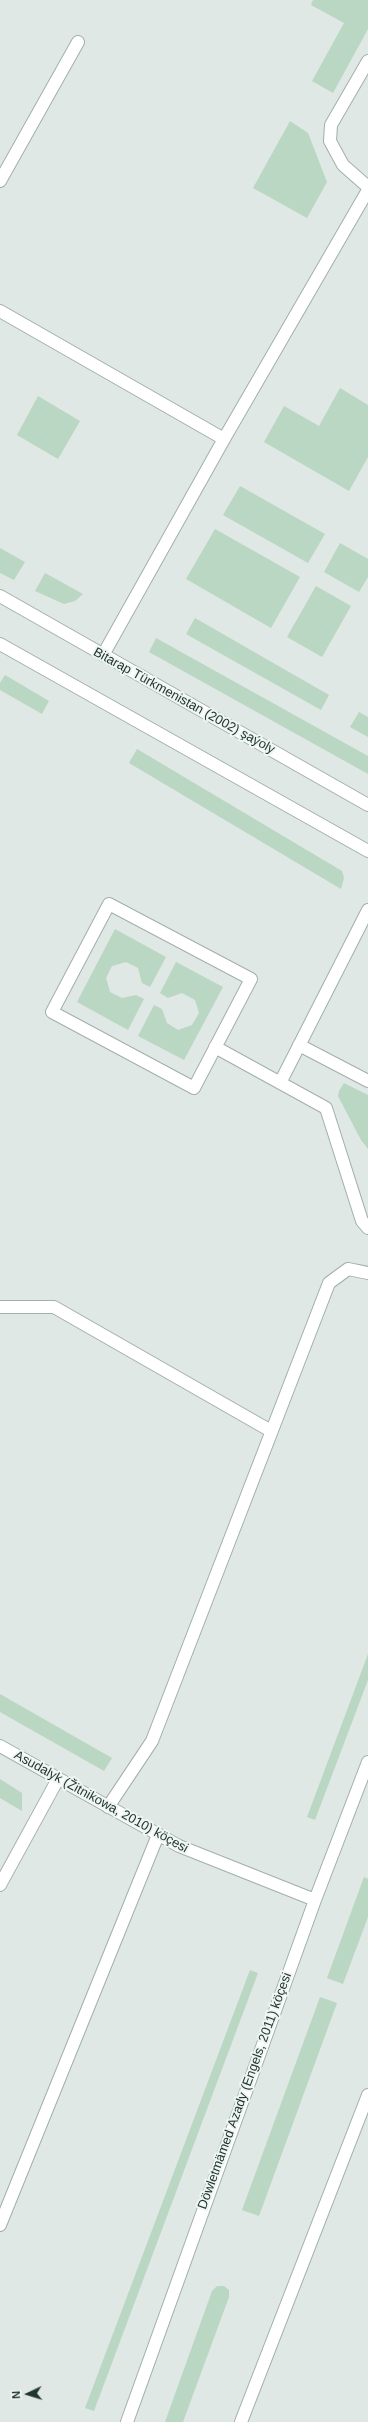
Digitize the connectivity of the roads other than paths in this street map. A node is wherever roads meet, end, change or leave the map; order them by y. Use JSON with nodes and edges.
{"nodes":[{"id":1,"x":78,"y":42,"type":"dead end"},
{"id":2,"x":368,"y":61,"type":"edge"},
{"id":3,"x":0,"y":181,"type":"edge"},
{"id":4,"x":368,"y":187,"type":"edge"},
{"id":5,"x":368,"y":190,"type":"edge"},
{"id":6,"x":0,"y":311,"type":"edge"},
{"id":7,"x":224,"y":439,"type":"junction"},
{"id":8,"x":0,"y":596,"type":"edge"},
{"id":9,"x":0,"y":644,"type":"edge"},
{"id":10,"x":103,"y":655,"type":"junction"},
{"id":11,"x":368,"y":805,"type":"edge"},
{"id":12,"x":368,"y":851,"type":"edge"},
{"id":13,"x":368,"y":910,"type":"edge"},
{"id":14,"x":299,"y":1045,"type":"junction"},
{"id":15,"x":216,"y":1047,"type":"junction"},
{"id":16,"x":368,"y":1081,"type":"edge"},
{"id":17,"x":280,"y":1083,"type":"junction"},
{"id":18,"x":366,"y":1220,"type":"edge"},
{"id":19,"x":368,"y":1273,"type":"edge"},
{"id":20,"x":0,"y":1307,"type":"edge"},
{"id":21,"x":271,"y":1431,"type":"junction"},
{"id":22,"x":0,"y":1746,"type":"edge"},
{"id":23,"x":368,"y":1762,"type":"edge"},
{"id":24,"x":58,"y":1779,"type":"junction"},
{"id":25,"x":108,"y":1807,"type":"junction"},
{"id":26,"x":158,"y":1835,"type":"junction"},
{"id":27,"x":0,"y":1886,"type":"edge"},
{"id":28,"x":315,"y":1900,"type":"junction"},
{"id":29,"x":368,"y":2095,"type":"edge"},
{"id":30,"x":0,"y":2225,"type":"edge"},
{"id":31,"x":127,"y":2422,"type":"edge"},
{"id":32,"x":241,"y":2422,"type":"edge"}],
"edges":[{"from":1,"to":3,"type":"street"},
{"from":2,"to":4,"type":"street"},
{"from":5,"to":7,"type":"street"},
{"from":6,"to":7,"type":"street"},
{"from":7,"to":10,"type":"street"},
{"from":8,"to":10,"type":"street","name":"Bitarap Türkmenistan (2002) şaýoly"},
{"from":9,"to":12,"type":"street"},
{"from":10,"to":11,"type":"street","name":"Bitarap Türkmenistan (2002) şaýoly"},
{"from":13,"to":14,"type":"street"},
{"from":14,"to":16,"type":"street"},
{"from":14,"to":17,"type":"street"},
{"from":15,"to":15,"type":"street"},
{"from":15,"to":17,"type":"street"},
{"from":17,"to":18,"type":"street"},
{"from":19,"to":21,"type":"street"},
{"from":20,"to":21,"type":"street"},
{"from":21,"to":25,"type":"street"},
{"from":22,"to":24,"type":"street","name":"Asudalyk (Žitnikowa, 2010) köçesi"},
{"from":23,"to":28,"type":"street","name":"Döwletmämed Azady (Engels, 2011) köçesi"},
{"from":24,"to":25,"type":"street","name":"Asudalyk (Žitnikowa, 2010) köçesi"},
{"from":24,"to":27,"type":"street"},
{"from":25,"to":26,"type":"street","name":"Asudalyk (Žitnikowa, 2010) köçesi"},
{"from":26,"to":28,"type":"street","name":"Asudalyk (Žitnikowa, 2010) köçesi"},
{"from":26,"to":30,"type":"street"},
{"from":28,"to":31,"type":"street","name":"Döwletmämed Azady (Engels, 2011) köçesi"},
{"from":29,"to":32,"type":"street"}]}
